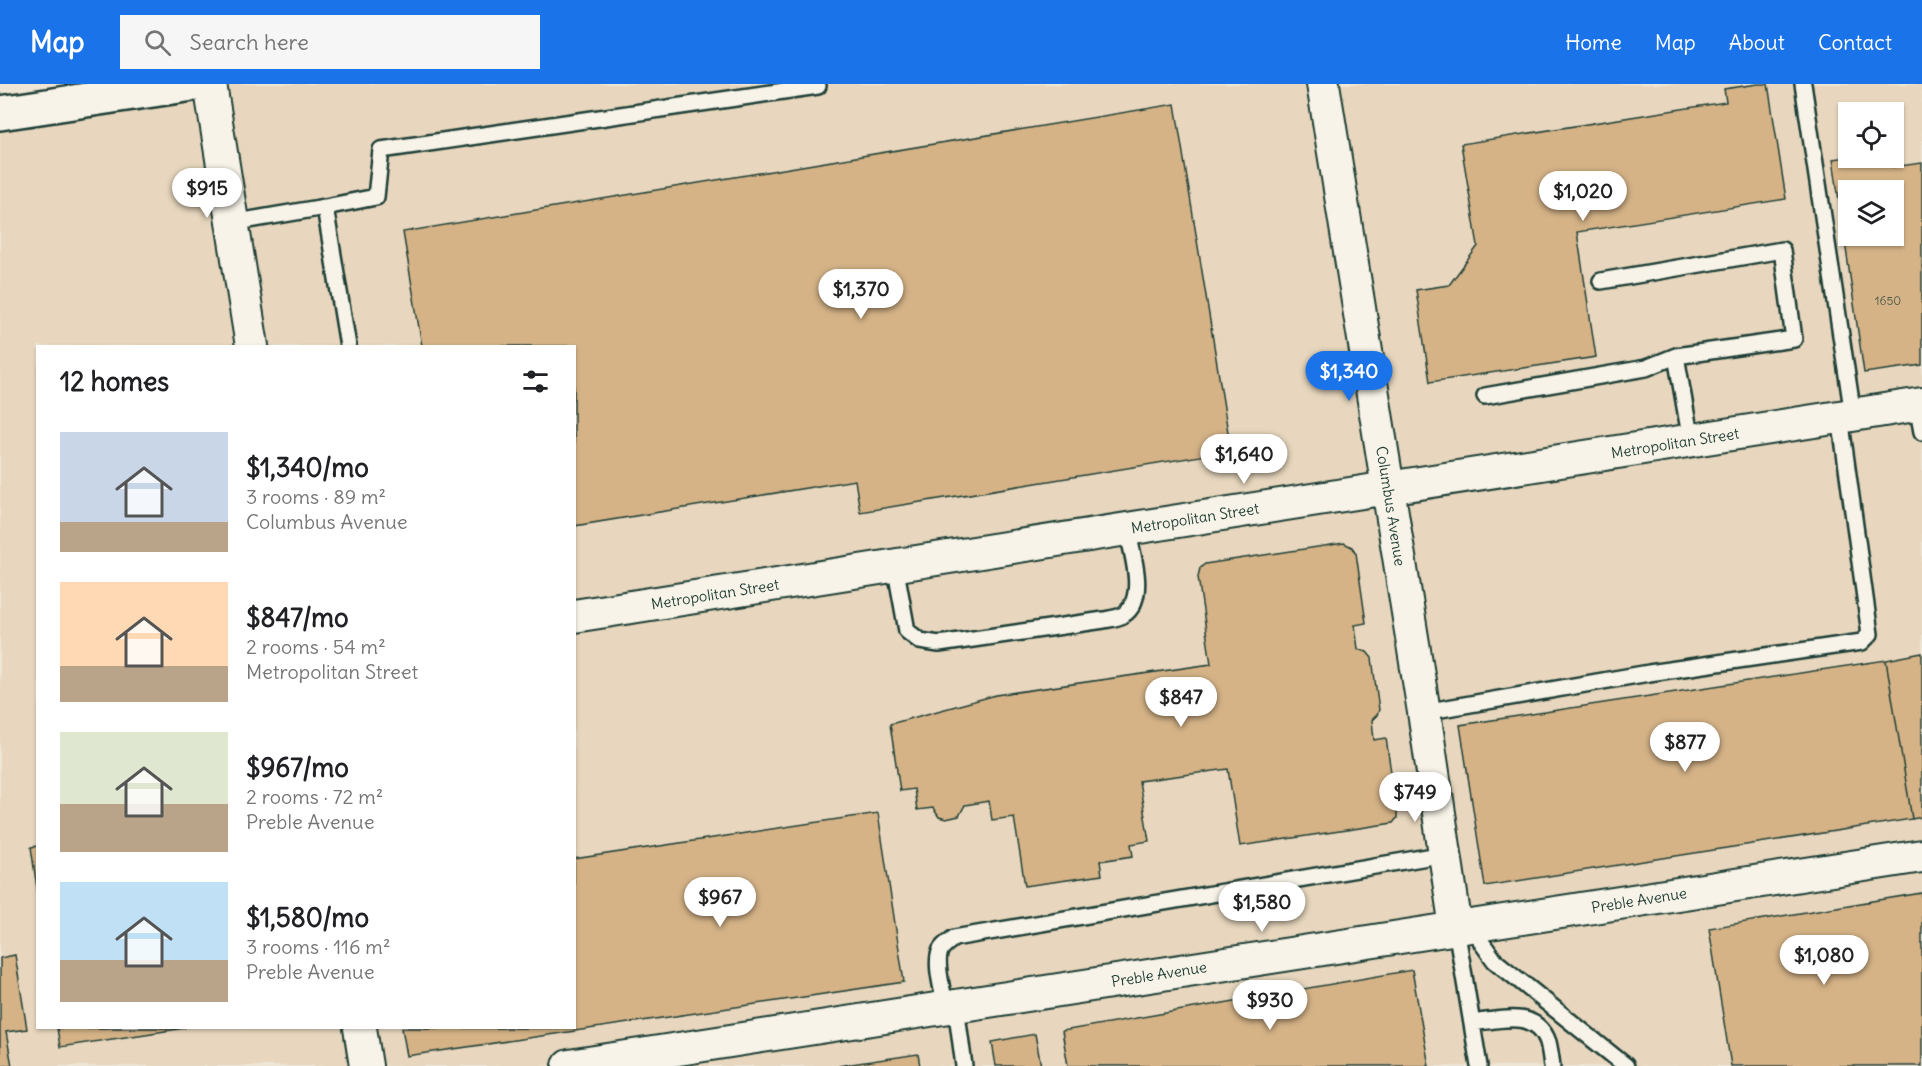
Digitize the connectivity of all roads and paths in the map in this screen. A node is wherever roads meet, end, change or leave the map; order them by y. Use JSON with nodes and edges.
{"nodes":[{"id":1,"x":193,"y":84,"type":"edge"},
{"id":2,"x":210,"y":84,"type":"edge"},
{"id":3,"x":1323,"y":84,"type":"edge"},
{"id":4,"x":1803,"y":84,"type":"edge"},
{"id":5,"x":818,"y":86,"type":"dead end"},
{"id":6,"x":0,"y":113,"type":"edge"},
{"id":7,"x":325,"y":207,"type":"junction"},
{"id":8,"x":232,"y":223,"type":"junction"},
{"id":9,"x":1601,"y":281,"type":"dead end"},
{"id":10,"x":252,"y":345,"type":"edge"},
{"id":11,"x":348,"y":345,"type":"edge"},
{"id":12,"x":1676,"y":356,"type":"junction"},
{"id":13,"x":1485,"y":396,"type":"dead end"},
{"id":14,"x":1920,"y":414,"type":"edge"},
{"id":15,"x":1846,"y":416,"type":"junction"},
{"id":16,"x":1691,"y":441,"type":"junction"},
{"id":17,"x":1388,"y":488,"type":"junction"},
{"id":18,"x":1127,"y":529,"type":"junction"},
{"id":19,"x":895,"y":566,"type":"junction"},
{"id":20,"x":576,"y":616,"type":"edge"},
{"id":21,"x":1424,"y":711,"type":"junction"},
{"id":22,"x":1445,"y":854,"type":"junction"},
{"id":23,"x":1922,"y":856,"type":"edge"},
{"id":24,"x":1466,"y":927,"type":"junction"},
{"id":25,"x":951,"y":1007,"type":"junction"},
{"id":26,"x":1472,"y":1023,"type":"junction"},
{"id":27,"x":360,"y":1029,"type":"edge"},
{"id":28,"x":586,"y":1064,"type":"edge"},
{"id":29,"x":366,"y":1066,"type":"edge"},
{"id":30,"x":964,"y":1066,"type":"edge"},
{"id":31,"x":1479,"y":1066,"type":"edge"},
{"id":32,"x":1552,"y":1066,"type":"edge"},
{"id":33,"x":1626,"y":1066,"type":"edge"}],
"edges":[{"from":1,"to":6,"type":"street"},
{"from":2,"to":8,"type":"street"},
{"from":3,"to":17,"type":"street","name":"Columbus Avenue"},
{"from":4,"to":15,"type":"lane"},
{"from":5,"to":7,"type":"lane"},
{"from":7,"to":8,"type":"lane"},
{"from":7,"to":11,"type":"lane"},
{"from":8,"to":10,"type":"street"},
{"from":9,"to":12,"type":"lane"},
{"from":12,"to":13,"type":"lane"},
{"from":12,"to":16,"type":"lane"},
{"from":14,"to":15,"type":"street","name":"Metropolitan Street"},
{"from":15,"to":16,"type":"street","name":"Metropolitan Street"},
{"from":15,"to":21,"type":"lane"},
{"from":16,"to":17,"type":"street","name":"Metropolitan Street"},
{"from":17,"to":18,"type":"street","name":"Metropolitan Street"},
{"from":17,"to":21,"type":"street","name":"Columbus Avenue"},
{"from":18,"to":19,"type":"street","name":"Metropolitan Street"},
{"from":18,"to":19,"type":"lane"},
{"from":19,"to":20,"type":"street","name":"Metropolitan Street"},
{"from":21,"to":22,"type":"street","name":"Columbus Avenue"},
{"from":22,"to":24,"type":"street","name":"Columbus Avenue"},
{"from":22,"to":25,"type":"lane"},
{"from":23,"to":24,"type":"street","name":"Preble Avenue"},
{"from":24,"to":25,"type":"street","name":"Preble Avenue"},
{"from":24,"to":26,"type":"lane"},
{"from":24,"to":33,"type":"lane"},
{"from":25,"to":28,"type":"street","name":"Preble Avenue"},
{"from":25,"to":30,"type":"lane"},
{"from":26,"to":31,"type":"lane"},
{"from":26,"to":32,"type":"lane"},
{"from":27,"to":29,"type":"street"}]}
